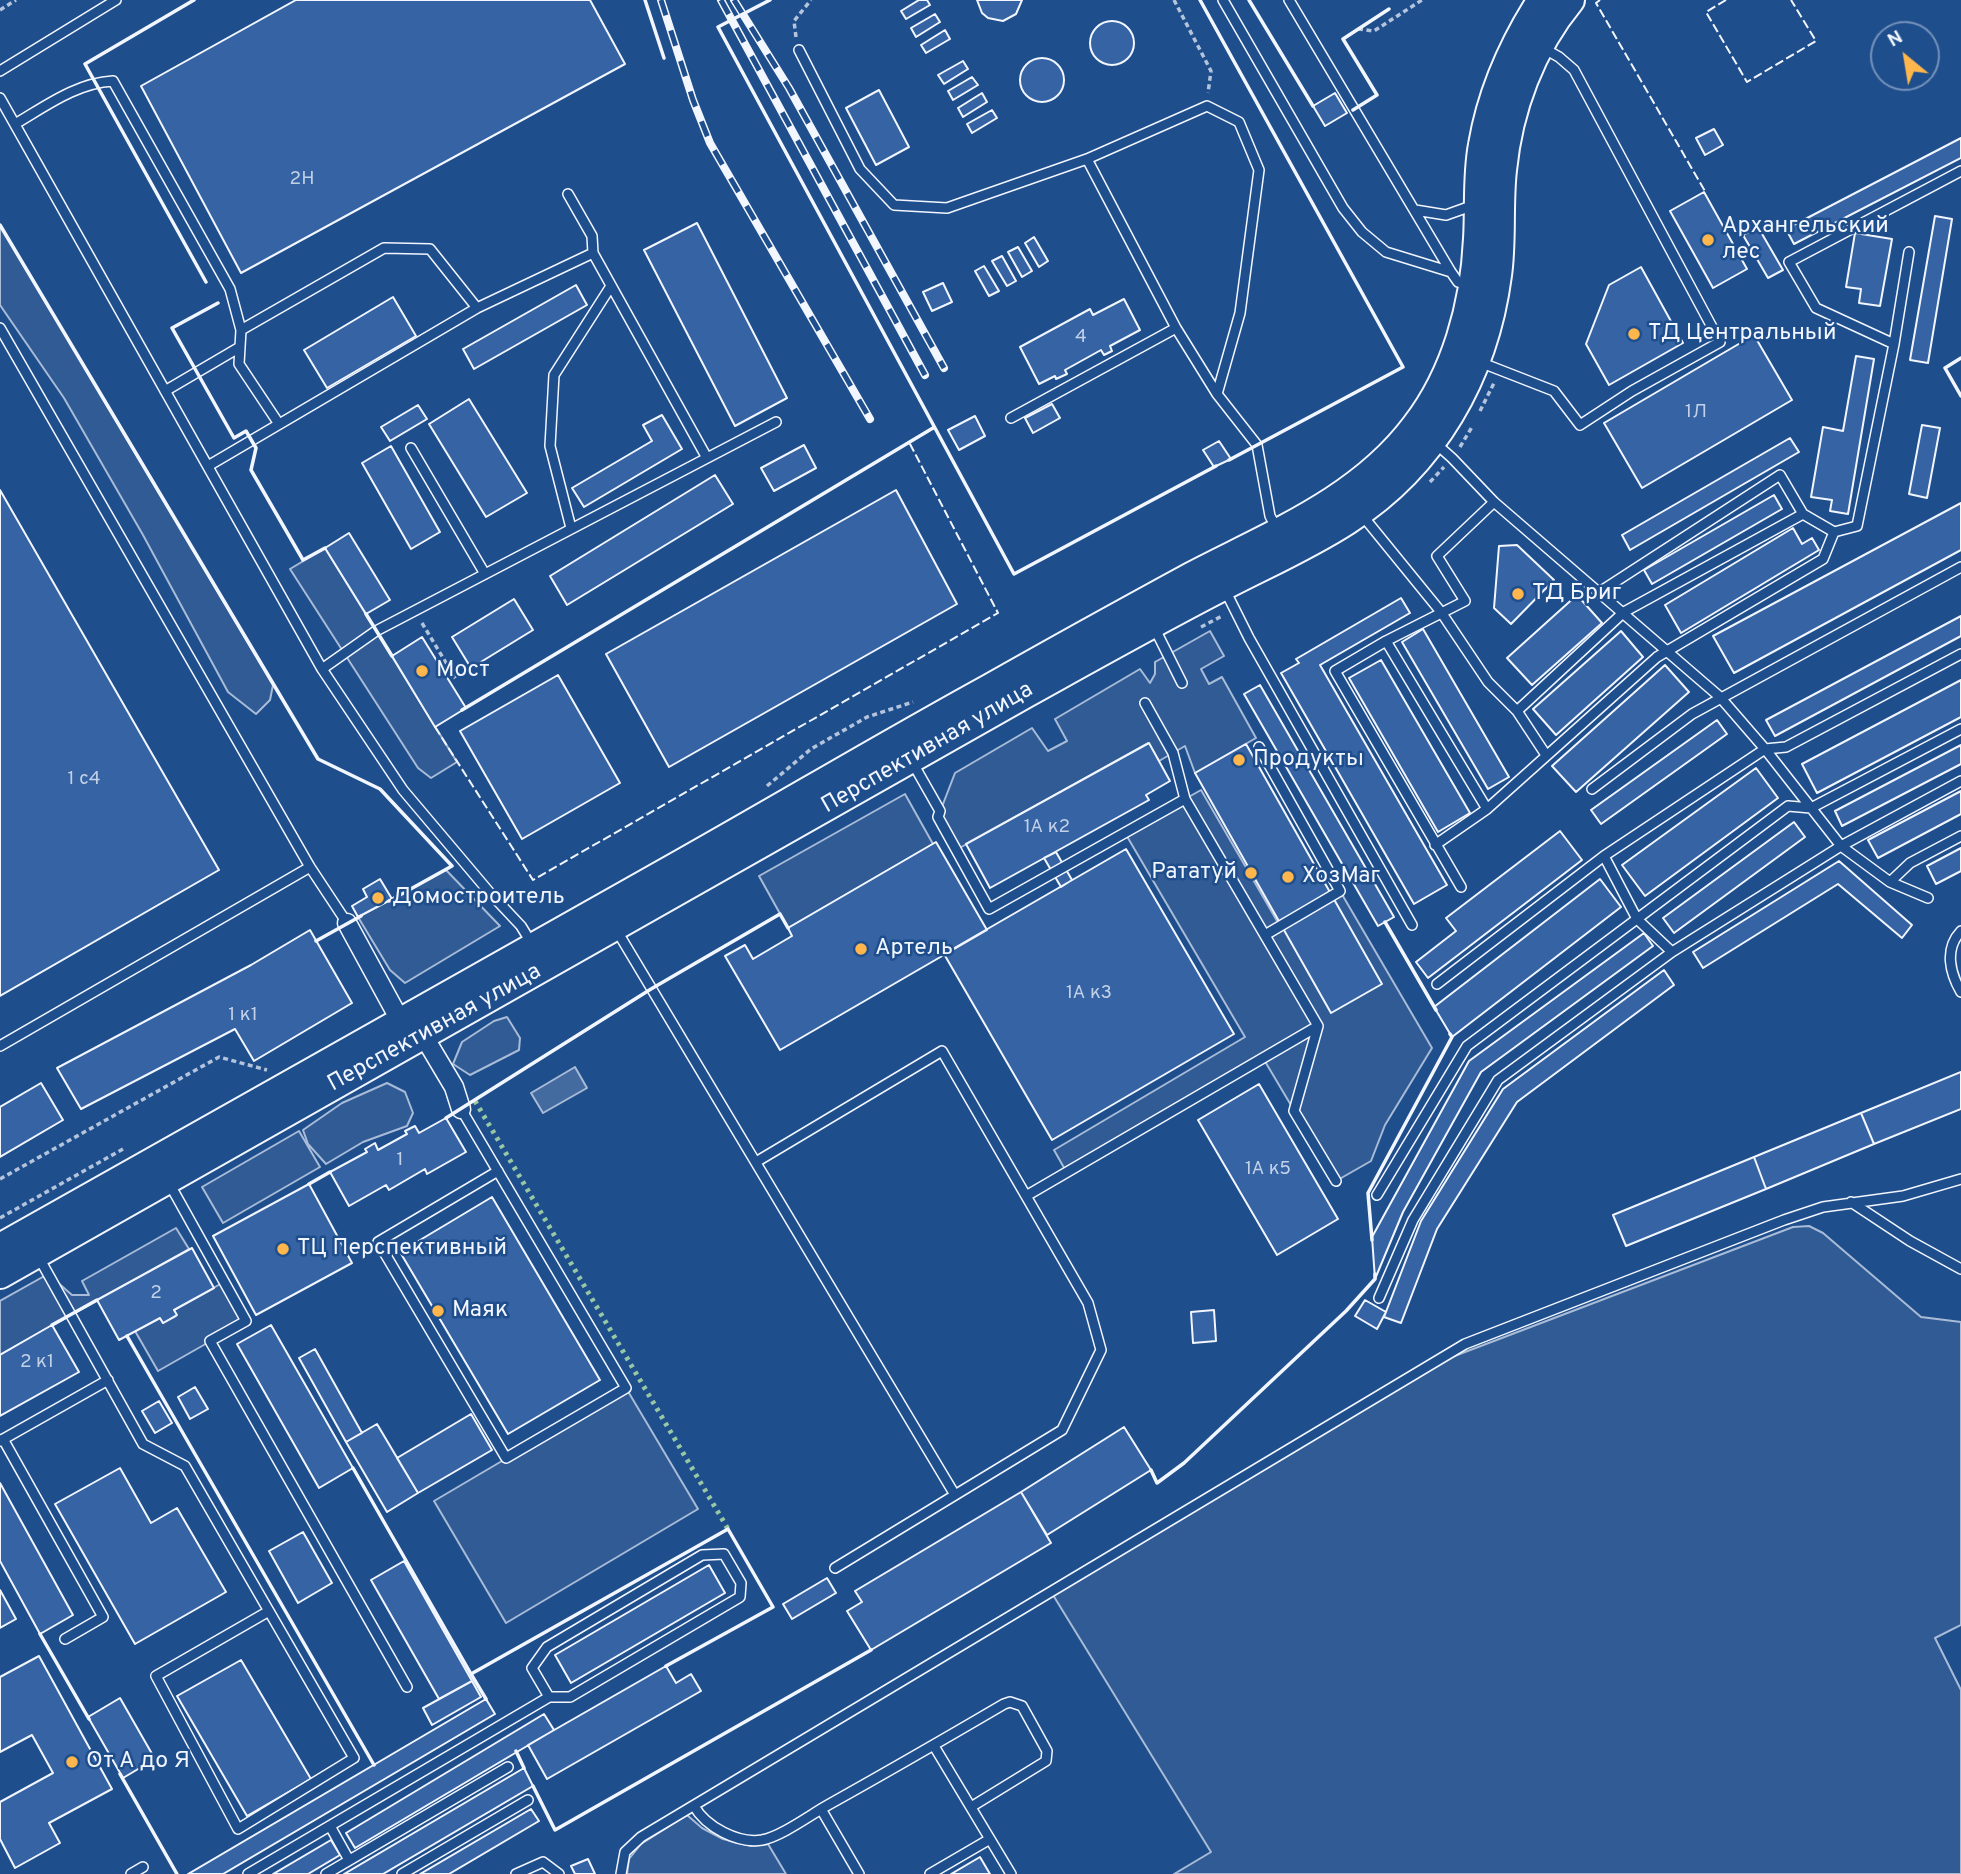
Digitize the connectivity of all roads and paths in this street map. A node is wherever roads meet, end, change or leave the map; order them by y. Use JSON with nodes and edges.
{"nodes":[{"id":1,"x":16,"y":0,"type":"edge"},
{"id":2,"x":116,"y":0,"type":"edge"},
{"id":3,"x":811,"y":0,"type":"edge"},
{"id":4,"x":1174,"y":0,"type":"edge"},
{"id":5,"x":1223,"y":0,"type":"edge"},
{"id":6,"x":1289,"y":0,"type":"edge"},
{"id":7,"x":1422,"y":0,"type":"edge"},
{"id":8,"x":1542,"y":0,"type":"edge"},
{"id":9,"x":1570,"y":0,"type":"edge"},
{"id":10,"x":0,"y":10,"type":"edge"},
{"id":11,"x":1358,"y":29,"type":"dead end"},
{"id":12,"x":1530,"y":41,"type":"junction"},
{"id":13,"x":799,"y":50,"type":"joint"},
{"id":14,"x":0,"y":71,"type":"edge"},
{"id":15,"x":0,"y":98,"type":"edge"},
{"id":16,"x":1207,"y":106,"type":"junction"},
{"id":17,"x":15,"y":124,"type":"junction"},
{"id":18,"x":1087,"y":159,"type":"junction"},
{"id":19,"x":1961,"y":171,"type":"edge"},
{"id":20,"x":1950,"y":177,"type":"junction"},
{"id":21,"x":1961,"y":183,"type":"edge"},
{"id":22,"x":568,"y":194,"type":"dead end"},
{"id":23,"x":1479,"y":203,"type":"junction"},
{"id":24,"x":1415,"y":210,"type":"junction"},
{"id":25,"x":1909,"y":252,"type":"dead end"},
{"id":26,"x":593,"y":253,"type":"junction"},
{"id":27,"x":1473,"y":282,"type":"junction"},
{"id":28,"x":611,"y":286,"type":"junction"},
{"id":29,"x":477,"y":308,"type":"junction"},
{"id":30,"x":1176,"y":328,"type":"junction"},
{"id":31,"x":242,"y":330,"type":"junction"},
{"id":32,"x":1,"y":331,"type":"edge"},
{"id":33,"x":1894,"y":344,"type":"junction"},
{"id":34,"x":240,"y":347,"type":"junction"},
{"id":35,"x":1466,"y":356,"type":"junction"},
{"id":36,"x":165,"y":391,"type":"junction"},
{"id":37,"x":1217,"y":394,"type":"junction"},
{"id":38,"x":1011,"y":418,"type":"dead end"},
{"id":39,"x":776,"y":422,"type":"dead end"},
{"id":40,"x":279,"y":424,"type":"junction"},
{"id":41,"x":1433,"y":441,"type":"junction"},
{"id":42,"x":411,"y":448,"type":"dead end"},
{"id":43,"x":707,"y":458,"type":"junction"},
{"id":44,"x":208,"y":466,"type":"junction"},
{"id":45,"x":1494,"y":502,"type":"junction"},
{"id":46,"x":1359,"y":511,"type":"junction"},
{"id":47,"x":1803,"y":514,"type":"junction"},
{"id":48,"x":572,"y":528,"type":"junction"},
{"id":49,"x":1834,"y":532,"type":"junction"},
{"id":50,"x":1284,"y":542,"type":"junction"},
{"id":51,"x":1961,"y":567,"type":"edge"},
{"id":52,"x":485,"y":574,"type":"junction"},
{"id":53,"x":1218,"y":576,"type":"junction"},
{"id":54,"x":1598,"y":593,"type":"junction"},
{"id":55,"x":414,"y":611,"type":"junction"},
{"id":56,"x":1441,"y":612,"type":"junction"},
{"id":57,"x":1624,"y":612,"type":"junction"},
{"id":58,"x":1147,"y":613,"type":"junction"},
{"id":59,"x":1386,"y":641,"type":"junction"},
{"id":60,"x":1668,"y":651,"type":"junction"},
{"id":61,"x":1961,"y":654,"type":"edge"},
{"id":62,"x":322,"y":669,"type":"junction"},
{"id":63,"x":457,"y":681,"type":"dead end"},
{"id":64,"x":1182,"y":683,"type":"dead end"},
{"id":65,"x":1720,"y":697,"type":"junction"},
{"id":66,"x":918,"y":701,"type":"dead end"},
{"id":67,"x":1145,"y":703,"type":"dead end"},
{"id":68,"x":1517,"y":710,"type":"junction"},
{"id":69,"x":1961,"y":729,"type":"edge"},
{"id":70,"x":1259,"y":747,"type":"dead end"},
{"id":71,"x":1765,"y":749,"type":"junction"},
{"id":72,"x":1546,"y":755,"type":"junction"},
{"id":73,"x":910,"y":759,"type":"junction"},
{"id":74,"x":1961,"y":781,"type":"edge"},
{"id":75,"x":767,"y":786,"type":"dead end"},
{"id":76,"x":1592,"y":789,"type":"dead end"},
{"id":77,"x":1185,"y":799,"type":"junction"},
{"id":78,"x":1811,"y":808,"type":"junction"},
{"id":79,"x":1487,"y":809,"type":"junction"},
{"id":80,"x":1961,"y":836,"type":"edge"},
{"id":81,"x":1435,"y":845,"type":"junction"},
{"id":82,"x":1841,"y":846,"type":"junction"},
{"id":83,"x":1604,"y":856,"type":"junction"},
{"id":84,"x":310,"y":867,"type":"junction"},
{"id":85,"x":1890,"y":882,"type":"junction"},
{"id":86,"x":1461,"y":887,"type":"dead end"},
{"id":87,"x":1928,"y":898,"type":"dead end"},
{"id":88,"x":609,"y":918,"type":"junction"},
{"id":89,"x":1637,"y":919,"type":"junction"},
{"id":90,"x":347,"y":923,"type":"joint"},
{"id":91,"x":1412,"y":925,"type":"dead end"},
{"id":92,"x":1961,"y":931,"type":"edge"},
{"id":93,"x":1265,"y":935,"type":"junction"},
{"id":94,"x":1672,"y":952,"type":"junction"},
{"id":95,"x":540,"y":957,"type":"junction"},
{"id":96,"x":1437,"y":984,"type":"dead end"},
{"id":97,"x":1961,"y":992,"type":"edge"},
{"id":98,"x":1318,"y":1026,"type":"junction"},
{"id":99,"x":412,"y":1029,"type":"junction"},
{"id":100,"x":0,"y":1046,"type":"edge"},
{"id":101,"x":257,"y":1077,"type":"dead end"},
{"id":102,"x":461,"y":1109,"type":"joint"},
{"id":103,"x":126,"y":1148,"type":"dead end"},
{"id":104,"x":756,"y":1162,"type":"junction"},
{"id":105,"x":162,"y":1169,"type":"junction"},
{"id":106,"x":498,"y":1171,"type":"junction"},
{"id":107,"x":0,"y":1179,"type":"edge"},
{"id":108,"x":1961,"y":1179,"type":"edge"},
{"id":109,"x":1336,"y":1181,"type":"dead end"},
{"id":110,"x":1377,"y":1195,"type":"dead end"},
{"id":111,"x":1026,"y":1196,"type":"junction"},
{"id":112,"x":1851,"y":1202,"type":"junction"},
{"id":113,"x":0,"y":1217,"type":"edge"},
{"id":114,"x":31,"y":1243,"type":"junction"},
{"id":115,"x":1,"y":1265,"type":"edge"},
{"id":116,"x":1961,"y":1269,"type":"edge"},
{"id":117,"x":1379,"y":1297,"type":"dead end"},
{"id":118,"x":107,"y":1380,"type":"junction"},
{"id":119,"x":2,"y":1440,"type":"edge"},
{"id":120,"x":956,"y":1495,"type":"junction"},
{"id":121,"x":835,"y":1568,"type":"dead end"},
{"id":122,"x":269,"y":1611,"type":"junction"},
{"id":123,"x":65,"y":1639,"type":"dead end"},
{"id":124,"x":407,"y":1687,"type":"dead end"},
{"id":125,"x":549,"y":1697,"type":"junction"},
{"id":126,"x":934,"y":1746,"type":"junction"},
{"id":127,"x":508,"y":1767,"type":"dead end"},
{"id":128,"x":528,"y":1800,"type":"dead end"},
{"id":129,"x":694,"y":1806,"type":"junction"},
{"id":130,"x":971,"y":1807,"type":"junction"},
{"id":131,"x":821,"y":1809,"type":"junction"},
{"id":132,"x":330,"y":1826,"type":"junction"},
{"id":133,"x":990,"y":1839,"type":"junction"},
{"id":134,"x":349,"y":1860,"type":"junction"},
{"id":135,"x":143,"y":1867,"type":"dead end"},
{"id":136,"x":131,"y":1874,"type":"edge"},
{"id":137,"x":248,"y":1874,"type":"edge"},
{"id":138,"x":326,"y":1874,"type":"edge"},
{"id":139,"x":402,"y":1874,"type":"edge"},
{"id":140,"x":516,"y":1874,"type":"edge"},
{"id":141,"x":559,"y":1874,"type":"edge"},
{"id":142,"x":621,"y":1874,"type":"edge"},
{"id":143,"x":859,"y":1874,"type":"edge"},
{"id":144,"x":930,"y":1874,"type":"edge"},
{"id":145,"x":1012,"y":1874,"type":"edge"}],
"edges":[{"from":1,"to":10,"type":"path"},
{"from":2,"to":14,"type":"lane"},
{"from":3,"to":13,"type":"path"},
{"from":4,"to":16,"type":"path"},
{"from":5,"to":27,"type":"lane"},
{"from":6,"to":24,"type":"lane"},
{"from":7,"to":11,"type":"path"},
{"from":8,"to":12,"type":"main road","name":"Перспективная улица"},
{"from":9,"to":12,"type":"main road","name":"Перспективная улица"},
{"from":12,"to":23,"type":"main road","name":"Перспективная улица"},
{"from":12,"to":27,"type":"main road","name":"Перспективная улица"},
{"from":12,"to":35,"type":"lane"},
{"from":13,"to":18,"type":"lane"},
{"from":15,"to":17,"type":"lane"},
{"from":16,"to":18,"type":"lane"},
{"from":16,"to":37,"type":"lane"},
{"from":17,"to":31,"type":"lane"},
{"from":17,"to":36,"type":"lane"},
{"from":18,"to":30,"type":"lane"},
{"from":19,"to":20,"type":"lane"},
{"from":20,"to":21,"type":"lane"},
{"from":20,"to":33,"type":"lane"},
{"from":22,"to":26,"type":"lane"},
{"from":23,"to":24,"type":"lane"},
{"from":23,"to":27,"type":"main road","name":"Перспективная улица"},
{"from":24,"to":27,"type":"lane"},
{"from":25,"to":33,"type":"lane"},
{"from":26,"to":28,"type":"lane"},
{"from":26,"to":29,"type":"lane"},
{"from":27,"to":35,"type":"main road","name":"Перспективная улица"},
{"from":28,"to":43,"type":"lane"},
{"from":28,"to":48,"type":"lane"},
{"from":29,"to":31,"type":"lane"},
{"from":29,"to":40,"type":"lane"},
{"from":30,"to":37,"type":"lane"},
{"from":30,"to":38,"type":"lane"},
{"from":31,"to":34,"type":"lane"},
{"from":32,"to":84,"type":"lane"},
{"from":33,"to":49,"type":"lane"},
{"from":34,"to":36,"type":"lane"},
{"from":34,"to":40,"type":"lane"},
{"from":35,"to":41,"type":"main road","name":"Перспективная улица"},
{"from":35,"to":50,"type":"main road","name":"Перспективная улица"},
{"from":36,"to":44,"type":"lane"},
{"from":37,"to":50,"type":"lane"},
{"from":39,"to":43,"type":"lane"},
{"from":40,"to":44,"type":"lane"},
{"from":41,"to":45,"type":"lane"},
{"from":41,"to":46,"type":"main road","name":"Перспективная улица"},
{"from":42,"to":52,"type":"lane"},
{"from":43,"to":48,"type":"lane"},
{"from":44,"to":62,"type":"lane"},
{"from":45,"to":54,"type":"lane"},
{"from":45,"to":56,"type":"lane"},
{"from":46,"to":50,"type":"main road","name":"Перспективная улица"},
{"from":46,"to":56,"type":"lane"},
{"from":47,"to":49,"type":"lane"},
{"from":47,"to":54,"type":"lane"},
{"from":47,"to":57,"type":"lane"},
{"from":48,"to":52,"type":"lane"},
{"from":49,"to":60,"type":"lane"},
{"from":50,"to":53,"type":"main road","name":"Перспективная улица"},
{"from":51,"to":65,"type":"lane"},
{"from":52,"to":55,"type":"lane"},
{"from":53,"to":58,"type":"main road","name":"Перспективная улица"},
{"from":53,"to":91,"type":"lane"},
{"from":54,"to":57,"type":"lane"},
{"from":55,"to":62,"type":"lane"},
{"from":55,"to":63,"type":"path"},
{"from":56,"to":59,"type":"lane"},
{"from":56,"to":68,"type":"lane"},
{"from":57,"to":60,"type":"lane"},
{"from":57,"to":68,"type":"lane"},
{"from":58,"to":64,"type":"lane"},
{"from":58,"to":73,"type":"main road","name":"Перспективная улица"},
{"from":58,"to":88,"type":"main road","name":"Перспективная улица"},
{"from":59,"to":79,"type":"lane"},
{"from":59,"to":81,"type":"lane"},
{"from":60,"to":65,"type":"lane"},
{"from":60,"to":72,"type":"lane"},
{"from":61,"to":71,"type":"lane"},
{"from":62,"to":95,"type":"lane"},
{"from":65,"to":71,"type":"lane"},
{"from":65,"to":76,"type":"lane"},
{"from":66,"to":75,"type":"path"},
{"from":67,"to":77,"type":"lane"},
{"from":68,"to":72,"type":"lane"},
{"from":69,"to":78,"type":"lane"},
{"from":70,"to":93,"type":"lane"},
{"from":71,"to":78,"type":"lane"},
{"from":71,"to":83,"type":"lane"},
{"from":72,"to":79,"type":"lane"},
{"from":73,"to":77,"type":"lane"},
{"from":73,"to":88,"type":"main road","name":"Перспективная улица"},
{"from":74,"to":82,"type":"lane"},
{"from":77,"to":93,"type":"lane"},
{"from":78,"to":82,"type":"lane"},
{"from":78,"to":89,"type":"lane"},
{"from":79,"to":81,"type":"lane"},
{"from":80,"to":85,"type":"lane"},
{"from":81,"to":86,"type":"lane"},
{"from":82,"to":85,"type":"lane"},
{"from":82,"to":94,"type":"lane"},
{"from":83,"to":89,"type":"lane"},
{"from":83,"to":96,"type":"lane"},
{"from":84,"to":90,"type":"lane"},
{"from":84,"to":100,"type":"lane"},
{"from":85,"to":87,"type":"lane"},
{"from":88,"to":95,"type":"main road","name":"Перспективная улица"},
{"from":88,"to":104,"type":"lane"},
{"from":89,"to":94,"type":"lane"},
{"from":89,"to":110,"type":"lane"},
{"from":90,"to":99,"type":"street"},
{"from":92,"to":97,"type":"lane"},
{"from":93,"to":98,"type":"lane"},
{"from":94,"to":117,"type":"lane"},
{"from":95,"to":99,"type":"main road","name":"Перспективная улица"},
{"from":98,"to":109,"type":"lane"},
{"from":98,"to":111,"type":"lane"},
{"from":99,"to":102,"type":"street"},
{"from":99,"to":105,"type":"main road","name":"Перспективная улица"},
{"from":101,"to":107,"type":"path"},
{"from":102,"to":106,"type":"lane"},
{"from":103,"to":113,"type":"path"},
{"from":104,"to":111,"type":"lane"},
{"from":104,"to":120,"type":"lane"},
{"from":105,"to":114,"type":"main road","name":"Перспективная улица"},
{"from":105,"to":124,"type":"lane"},
{"from":106,"to":106,"type":"lane"},
{"from":108,"to":112,"type":"lane"},
{"from":111,"to":120,"type":"lane"},
{"from":112,"to":116,"type":"lane"},
{"from":112,"to":129,"type":"lane"},
{"from":114,"to":115,"type":"main road","name":"Перспективная улица"},
{"from":114,"to":118,"type":"lane"},
{"from":118,"to":119,"type":"lane"},
{"from":118,"to":122,"type":"lane"},
{"from":119,"to":123,"type":"lane"},
{"from":120,"to":121,"type":"lane"},
{"from":122,"to":122,"type":"lane"},
{"from":125,"to":125,"type":"lane"},
{"from":125,"to":132,"type":"lane"},
{"from":126,"to":130,"type":"lane"},
{"from":126,"to":130,"type":"lane"},
{"from":126,"to":131,"type":"lane"},
{"from":127,"to":134,"type":"lane"},
{"from":128,"to":139,"type":"lane"},
{"from":129,"to":131,"type":"lane"},
{"from":129,"to":142,"type":"lane"},
{"from":130,"to":133,"type":"lane"},
{"from":131,"to":143,"type":"lane"},
{"from":132,"to":134,"type":"lane"},
{"from":132,"to":137,"type":"lane"},
{"from":133,"to":144,"type":"lane"},
{"from":133,"to":145,"type":"lane"},
{"from":134,"to":138,"type":"lane"},
{"from":135,"to":136,"type":"lane"},
{"from":140,"to":141,"type":"lane"}]}
